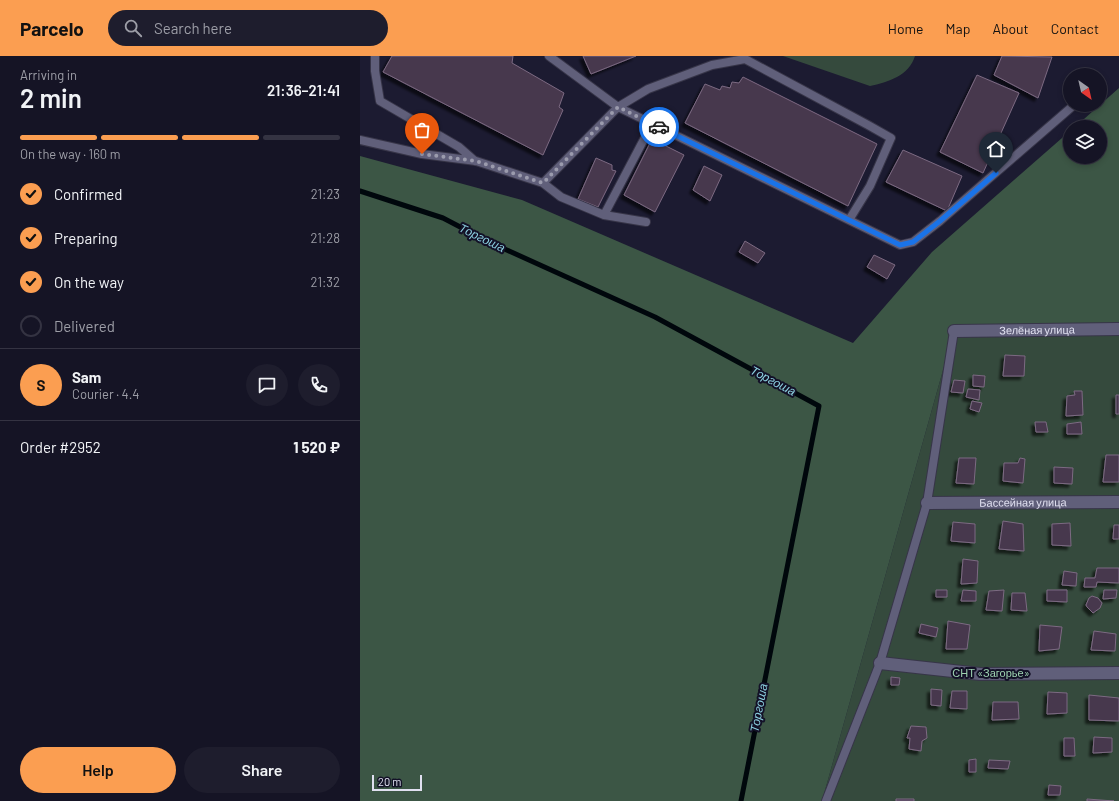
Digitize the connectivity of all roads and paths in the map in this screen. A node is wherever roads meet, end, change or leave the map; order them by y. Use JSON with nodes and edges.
{"nodes":[{"id":1,"x":375,"y":56,"type":"edge"},
{"id":2,"x":549,"y":56,"type":"edge"},
{"id":3,"x":618,"y":107,"type":"junction"},
{"id":4,"x":1066,"y":112,"type":"edge"},
{"id":5,"x":652,"y":124,"type":"junction"},
{"id":6,"x":360,"y":140,"type":"edge"},
{"id":7,"x":476,"y":161,"type":"junction"},
{"id":8,"x":543,"y":183,"type":"junction"},
{"id":9,"x":604,"y":215,"type":"junction"},
{"id":10,"x":849,"y":220,"type":"junction"},
{"id":11,"x":646,"y":222,"type":"dead end"},
{"id":12,"x":1119,"y":329,"type":"edge"},
{"id":13,"x":954,"y":331,"type":"joint"},
{"id":14,"x":1119,"y":502,"type":"edge"},
{"id":15,"x":927,"y":503,"type":"junction"},
{"id":16,"x":880,"y":663,"type":"junction"},
{"id":17,"x":1119,"y":673,"type":"edge"},
{"id":18,"x":826,"y":801,"type":"edge"}],
"edges":[{"from":1,"to":7,"type":"lane"},
{"from":2,"to":3,"type":"lane"},
{"from":3,"to":5,"type":"lane"},
{"from":3,"to":8,"type":"lane"},
{"from":3,"to":10,"type":"lane"},
{"from":4,"to":10,"type":"lane"},
{"from":5,"to":9,"type":"lane"},
{"from":5,"to":10,"type":"lane"},
{"from":6,"to":7,"type":"lane"},
{"from":7,"to":8,"type":"lane"},
{"from":8,"to":9,"type":"lane"},
{"from":9,"to":11,"type":"lane"},
{"from":12,"to":13,"type":"street","name":"Зелёная улица"},
{"from":13,"to":15,"type":"lane"},
{"from":14,"to":15,"type":"street","name":"Бассейная улица"},
{"from":15,"to":16,"type":"lane"},
{"from":16,"to":17,"type":"street"},
{"from":16,"to":18,"type":"lane"}]}
